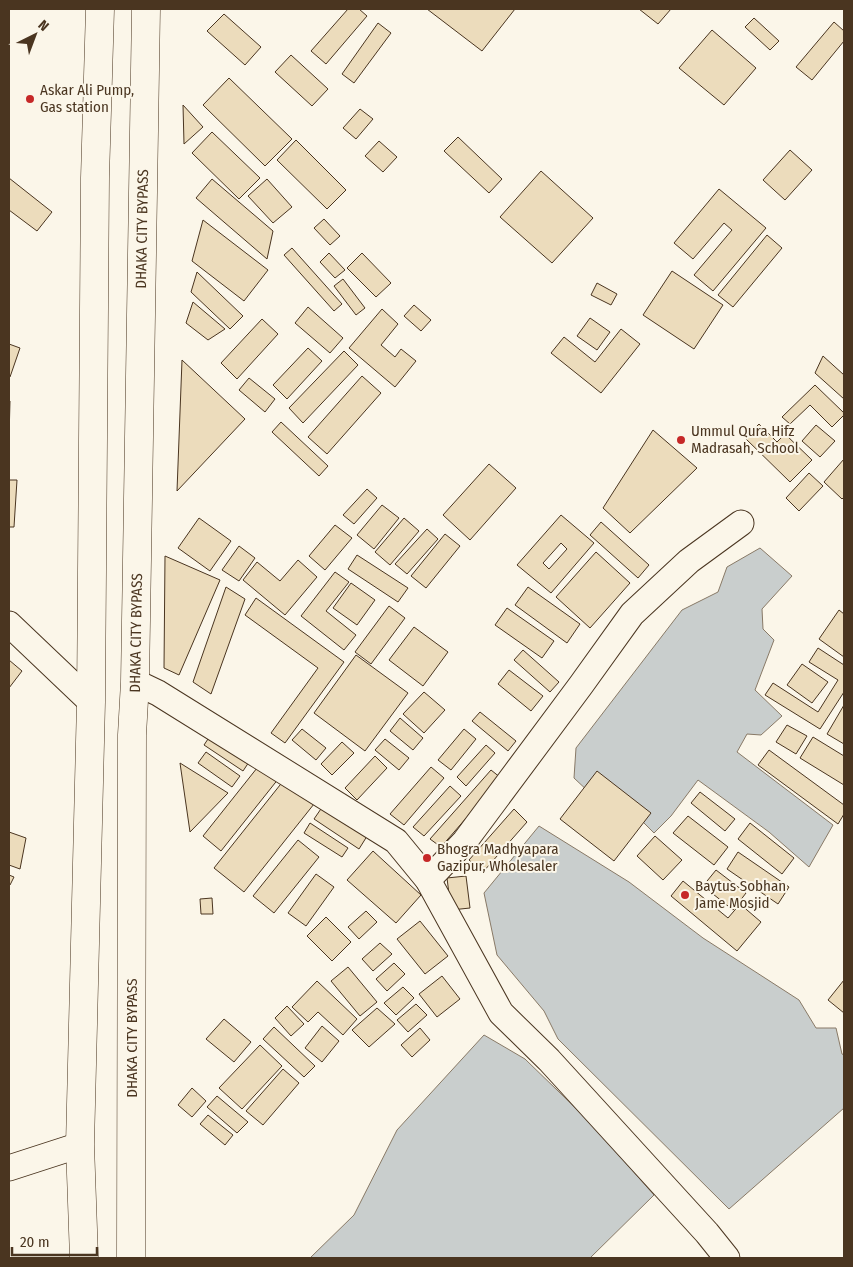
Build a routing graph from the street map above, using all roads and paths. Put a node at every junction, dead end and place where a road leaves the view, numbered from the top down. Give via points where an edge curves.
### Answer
1 (100, 9) edge
2 (146, 9) edge
3 (741, 523) dead end
4 (10, 627) edge
5 (135, 682) junction
6 (91, 702) junction
7 (428, 880) junction
8 (80, 1145) junction
9 (9, 1168) edge
10 (84, 1258) edge
11 (132, 1258) edge
12 (727, 1258) edge

1 - 6 highway via 95,198
2 - 5 highway, DHAKA CITY BYPASS
3 - 7 street via 688,561 632,614 465,841
4 - 6 street
5 - 7 street via 158,693 396,841
5 - 11 highway, DHAKA CITY BYPASS via 132,745
6 - 8 highway
7 - 12 street via 500,1013 549,1060
8 - 9 street
8 - 10 highway

